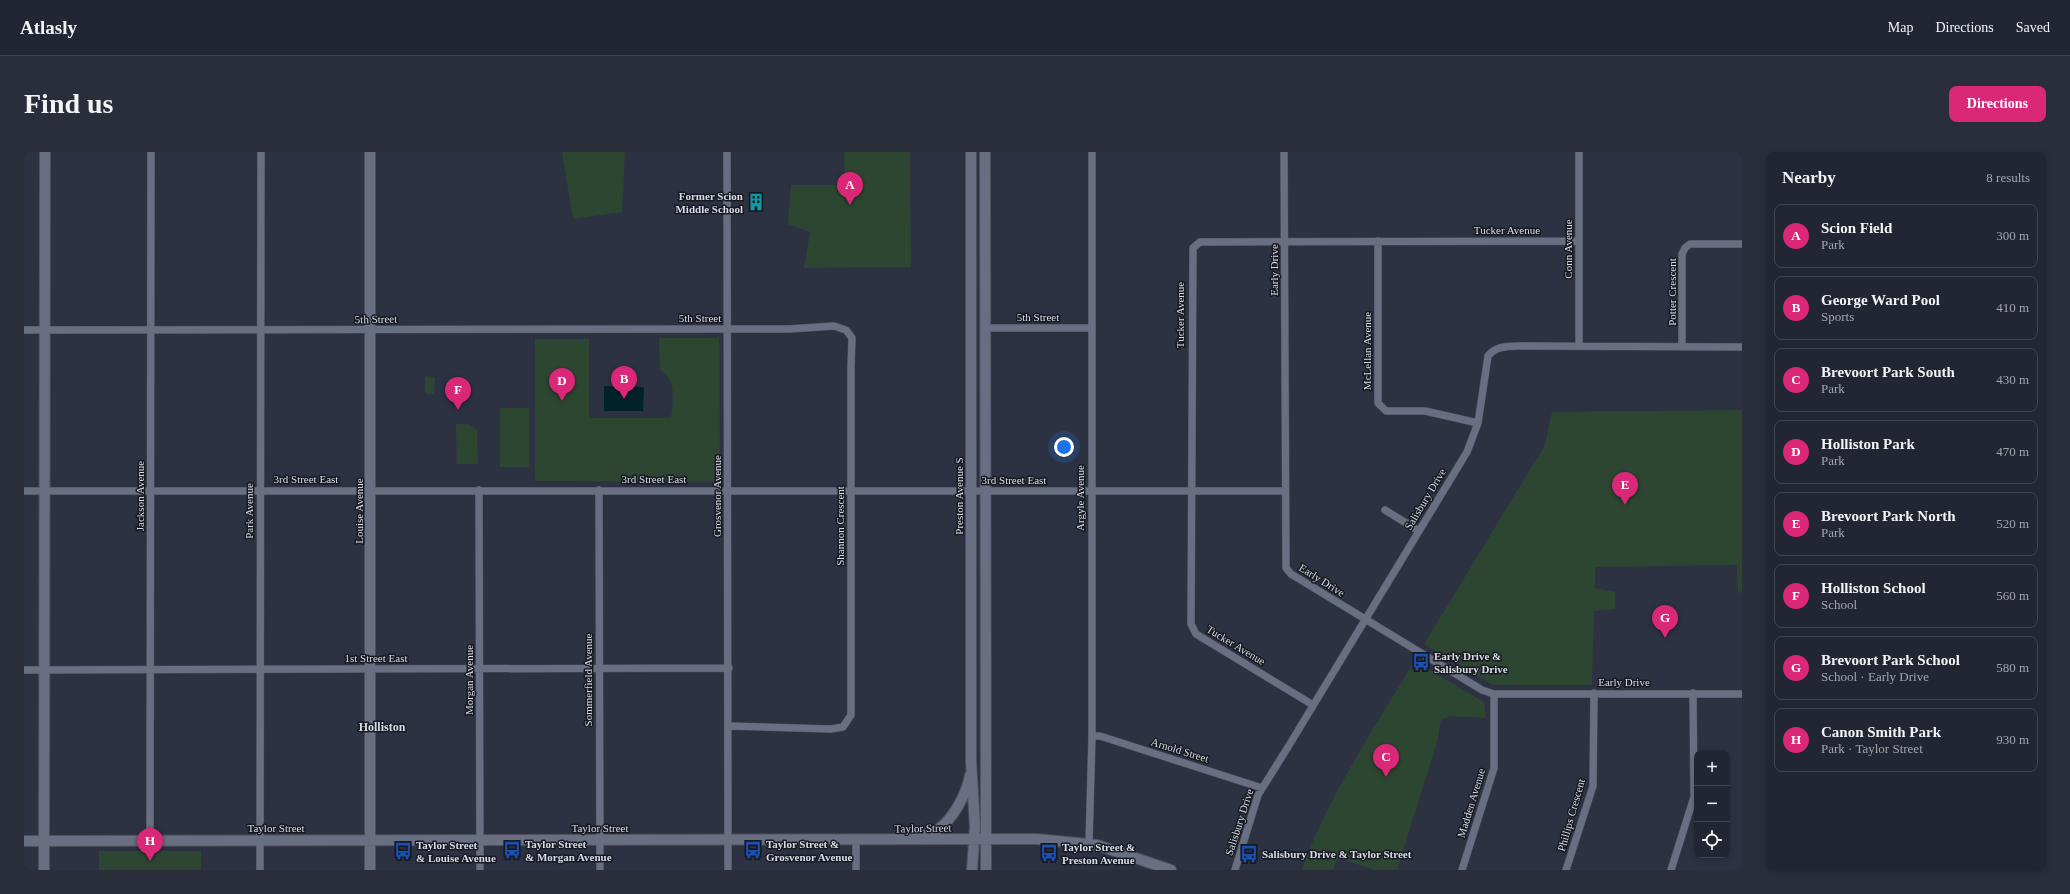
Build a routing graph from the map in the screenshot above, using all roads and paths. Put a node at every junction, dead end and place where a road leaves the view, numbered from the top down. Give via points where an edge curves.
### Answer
1 (45, 152) edge
2 (151, 152) edge
3 (261, 152) edge
4 (370, 152) edge
5 (727, 152) edge
6 (971, 152) edge
7 (985, 152) edge
8 (1092, 152) edge
9 (1284, 152) edge
10 (1579, 152) edge
11 (1378, 241) junction
12 (1579, 241) junction
13 (1285, 242) junction
14 (1742, 244) edge
15 (985, 328) junction
16 (1091, 328) junction
17 (728, 329) junction
18 (24, 330) edge
19 (44, 330) junction
20 (151, 330) junction
21 (261, 330) junction
22 (370, 330) junction
23 (1579, 346) junction
24 (1682, 346) junction
25 (1742, 346) edge
26 (1478, 423) junction
27 (371, 490) junction
28 (479, 490) junction
29 (599, 490) junction
30 (850, 490) junction
31 (1091, 490) junction
32 (1191, 490) junction
33 (24, 491) edge
34 (151, 491) junction
35 (260, 491) junction
36 (728, 491) junction
37 (971, 491) junction
38 (985, 491) junction
39 (1285, 491) junction
40 (44, 492) junction
41 (1385, 510) dead end
42 (1419, 531) junction
43 (1364, 620) junction
44 (728, 668) junction
45 (260, 669) junction
46 (370, 669) junction
47 (480, 669) junction
48 (599, 669) junction
49 (24, 670) edge
50 (43, 670) junction
51 (150, 670) junction
52 (1594, 693) junction
53 (1693, 693) junction
54 (1494, 694) junction
55 (1742, 694) edge
56 (1313, 704) junction
57 (729, 726) junction
58 (1092, 736) junction
59 (971, 761) junction
60 (1262, 788) junction
61 (974, 839) junction
62 (986, 839) junction
63 (260, 840) junction
64 (370, 840) junction
65 (480, 840) junction
66 (600, 840) junction
67 (728, 840) junction
68 (856, 840) junction
69 (150, 841) junction
70 (906, 841) junction
71 (24, 842) edge
72 (44, 842) junction
73 (1089, 843) junction
74 (44, 870) edge
75 (260, 870) edge
76 (370, 870) edge
77 (480, 870) edge
78 (600, 870) edge
79 (728, 870) edge
80 (856, 870) edge
81 (972, 870) edge
82 (986, 870) edge
83 (1171, 870) edge
84 (1235, 870) edge
85 (1462, 870) edge
86 (1566, 870) edge
87 (1671, 870) edge

1 - 19 main road
2 - 20 street, Jackson Avenue
3 - 21 street, Park Avenue
4 - 22 main road, Louise Avenue
5 - 17 street, Grosvenor Avenue
6 - 37 main road, Preston Avenue S
7 - 15 main road
8 - 16 street, Argyle Avenue
9 - 13 street, Early Drive
10 - 12 street, Conn Avenue
11 - 12 street, Tucker Avenue
11 - 13 street, Tucker Avenue
11 - 26 street, McLellan Avenue via 1378,403 1386,411 1424,411
12 - 23 street, Conn Avenue
13 - 32 street, Tucker Avenue via 1200,242 1193,248
13 - 39 street, Early Drive
14 - 24 street, Potter Crescent via 1690,244 1685,248 1682,254
15 - 16 street, 5th Street
15 - 38 main road
16 - 31 street, Argyle Avenue
17 - 22 street, 5th Street
17 - 30 street, Shannon Crescent via 834,326 846,330 852,338
17 - 36 street, Grosvenor Avenue
18 - 19 street, 5th Street
19 - 20 street, 5th Street
19 - 40 main road
20 - 21 street, 5th Street
20 - 34 street, Jackson Avenue
21 - 22 street, 5th Street
21 - 35 street, Park Avenue
22 - 27 main road, Louise Avenue
23 - 24 street, Salisbury Drive
23 - 26 street, Salisbury Drive via 1493,349 1488,356
24 - 25 street, Salisbury Drive
26 - 42 street, Salisbury Drive via 1467,452
27 - 28 street, 3rd Street East
27 - 35 street, 3rd Street East
27 - 46 main road, Louise Avenue
28 - 29 street, 3rd Street East
28 - 47 street, Morgan Avenue
29 - 36 street, 3rd Street East
29 - 48 street, Sommerfield Avenue
30 - 36 street, 3rd Street East
30 - 37 street, 3rd Street East
30 - 57 street, Shannon Crescent via 851,715 843,727 832,729
31 - 32 street, 3rd Street East
31 - 38 street, 3rd Street East
31 - 58 street, Argyle Avenue
32 - 39 street, 3rd Street East
32 - 56 street, Tucker Avenue via 1191,624 1196,634
33 - 40 street, 3rd Street East
34 - 35 street, 3rd Street East
34 - 40 street, 3rd Street East
34 - 51 street, Jackson Avenue
35 - 45 street, Park Avenue
36 - 44 street, Grosvenor Avenue
37 - 38 street, 3rd Street East
37 - 59 main road, Preston Avenue S
38 - 62 main road
39 - 43 street, Early Drive via 1286,568 1291,574
40 - 50 main road
41 - 42 street
42 - 43 street, Salisbury Drive
43 - 54 street, Early Drive via 1482,690
43 - 56 street, Salisbury Drive
44 - 48 street, 1st Street East
44 - 57 street, Grosvenor Avenue
45 - 46 street, 1st Street East
45 - 51 street, 1st Street East
45 - 63 street, Park Avenue
46 - 47 street, 1st Street East
46 - 64 main road, Louise Avenue
47 - 48 street, 1st Street East
47 - 65 street, Morgan Avenue
48 - 66 street, Sommerfield Avenue
49 - 50 street, 1st Street East
50 - 51 street, 1st Street East
50 - 72 main road
51 - 69 street, Jackson Avenue
52 - 53 street, Early Drive
52 - 54 street, Early Drive
52 - 86 street, Phillips Crescent via 1593,786
53 - 55 street, Early Drive
53 - 87 street via 1694,797
54 - 85 street, Madden Avenue via 1494,768
56 - 60 street, Salisbury Drive
57 - 67 street, Grosvenor Avenue
58 - 60 street, Arnold Street via 1100,736
58 - 73 street, Argyle Avenue
59 - 61 main road, Preston Avenue S
59 - 70 main road via 969,783 956,811 937,830
60 - 84 street, Salisbury Drive
61 - 62 main road, Taylor Street
61 - 70 main road, Taylor Street
61 - 81 main road, Preston Avenue S
62 - 73 main road, Taylor Street
62 - 82 main road
63 - 64 main road, Taylor Street
63 - 69 main road, Taylor Street
63 - 75 street, Park Avenue
64 - 65 main road, Taylor Street
64 - 76 main road, Louise Avenue
65 - 66 main road, Taylor Street
65 - 77 street, Morgan Avenue
66 - 67 main road, Taylor Street
66 - 78 street, Sommerfield Avenue
67 - 68 main road, Taylor Street
67 - 79 street, Grosvenor Avenue
68 - 70 main road, Taylor Street
68 - 80 street
69 - 72 main road, Taylor Street
71 - 72 main road, Taylor Street
72 - 74 main road
73 - 83 main road, Taylor Street

